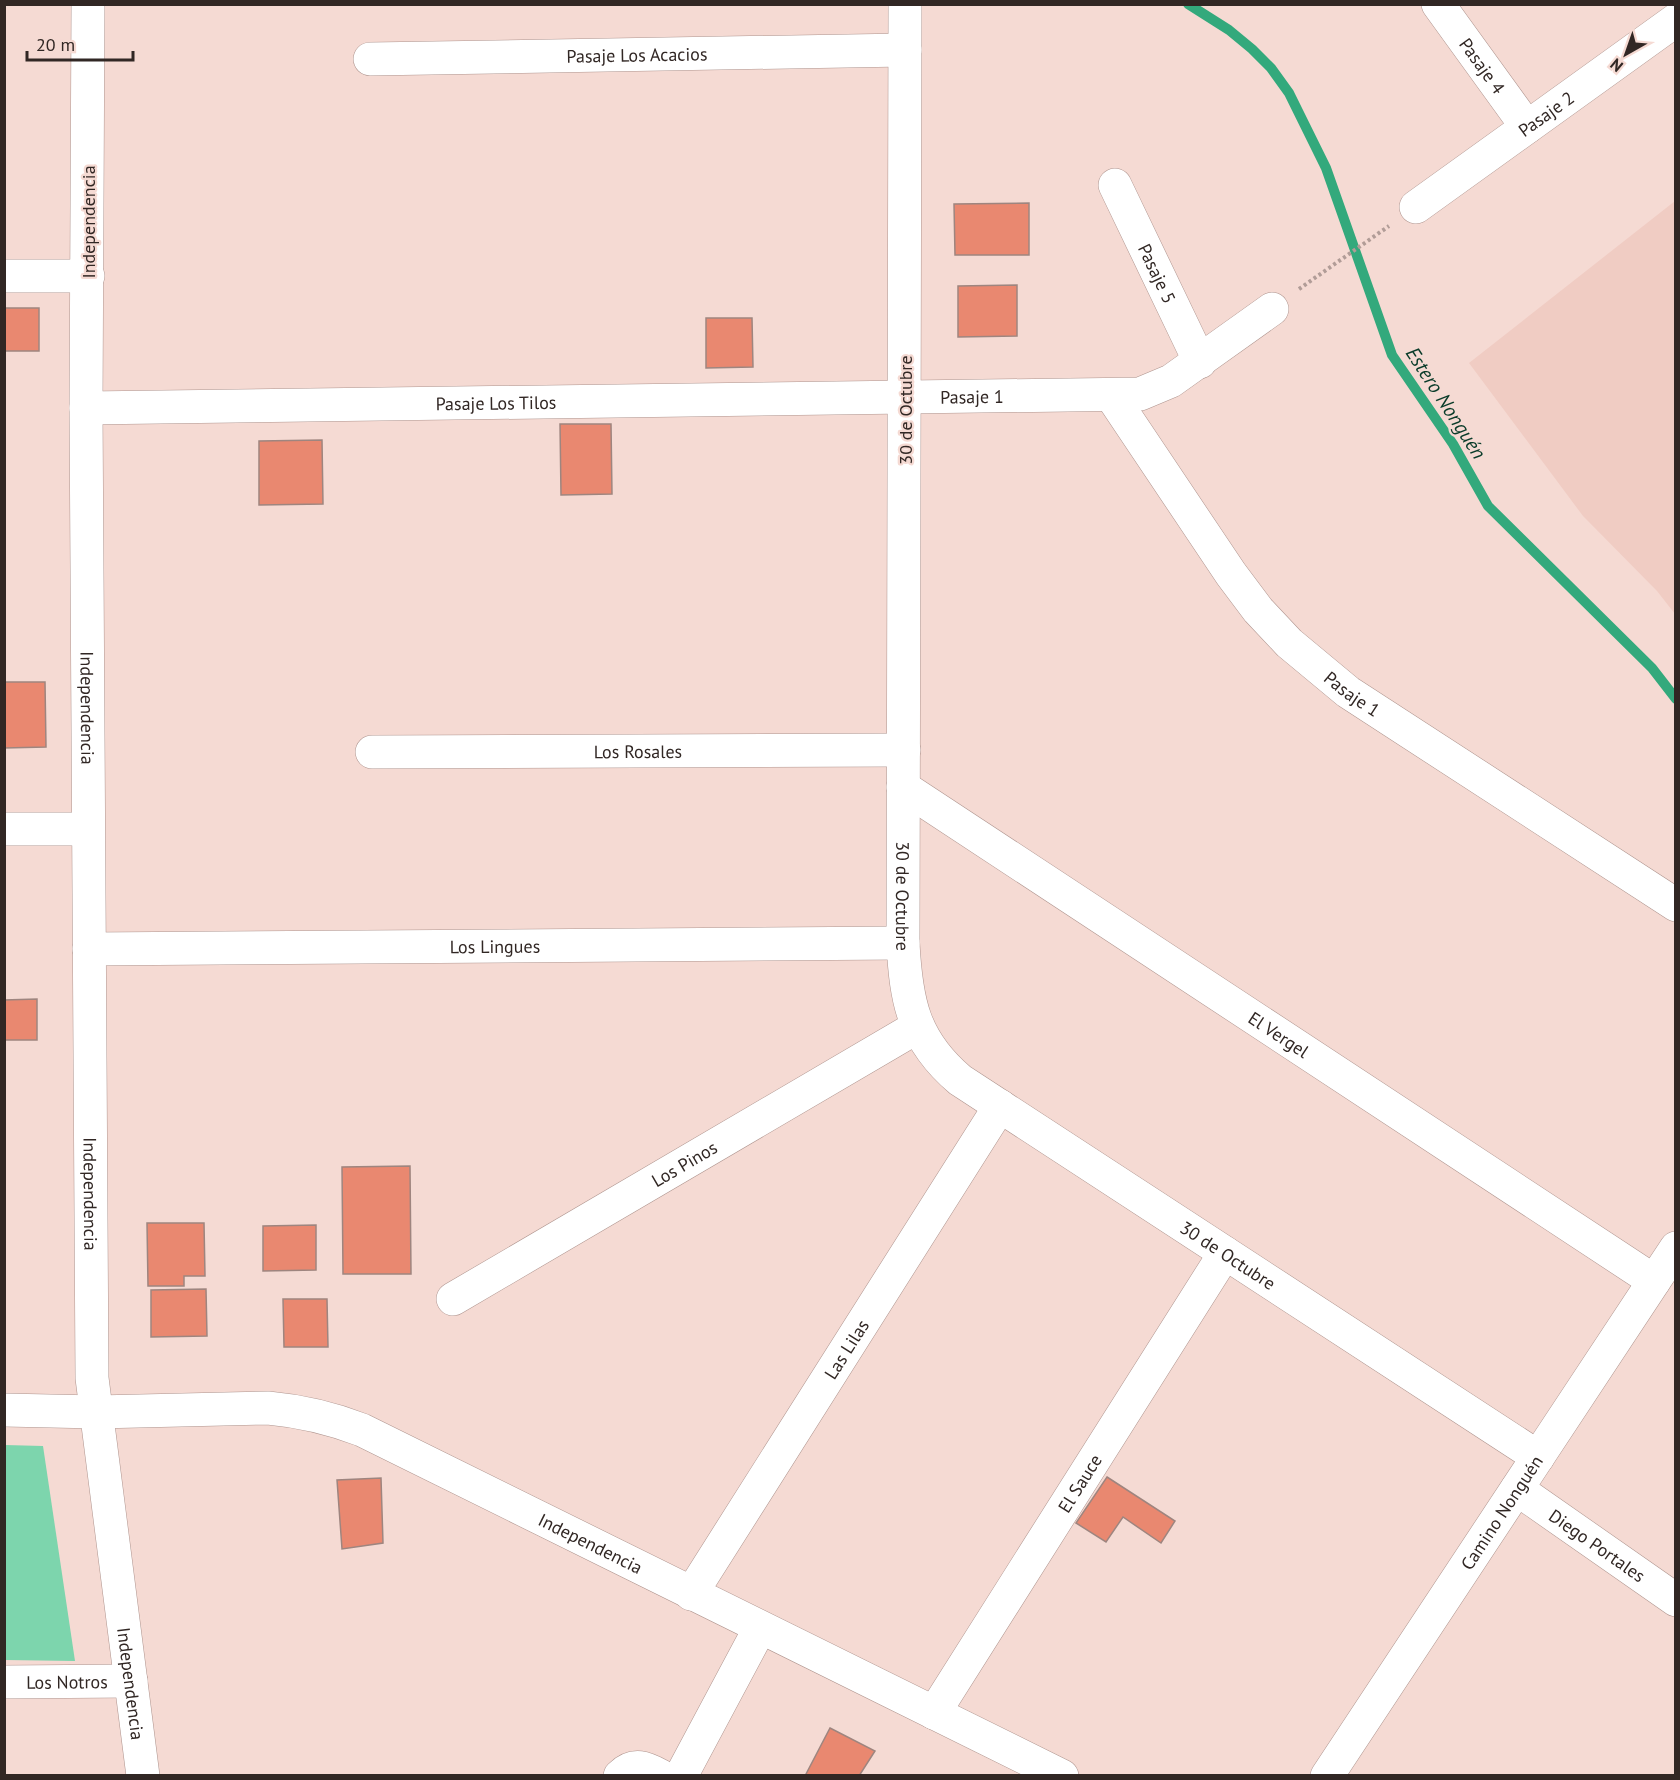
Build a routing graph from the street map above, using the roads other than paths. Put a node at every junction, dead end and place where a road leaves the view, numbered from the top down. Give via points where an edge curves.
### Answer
1 (88, 4) edge
2 (905, 4) edge
3 (1438, 4) edge
4 (1676, 20) edge
5 (905, 50) junction
6 (370, 59) dead end
7 (1527, 127) junction
8 (1115, 185) dead end
9 (1416, 207) dead end
10 (4, 276) edge
11 (88, 276) junction
12 (1272, 309) dead end
13 (1200, 362) junction
14 (1111, 395) junction
15 (905, 396) junction
16 (86, 408) junction
17 (904, 750) junction
18 (372, 752) dead end
19 (903, 787) junction
20 (4, 829) edge
21 (88, 829) junction
22 (1676, 905) edge
23 (903, 943) junction
24 (89, 949) junction
25 (917, 1028) junction
26 (1000, 1106) junction
27 (1676, 1248) edge
28 (1225, 1253) junction
29 (1654, 1281) junction
30 (453, 1299) dead end
31 (4, 1410) edge
32 (97, 1412) junction
33 (1538, 1457) junction
34 (1517, 1490) junction
35 (691, 1594) junction
36 (1676, 1600) edge
37 (760, 1628) junction
38 (131, 1681) junction
39 (4, 1682) edge
40 (934, 1713) junction
41 (143, 1776) edge
42 (620, 1776) edge
43 (661, 1776) edge
44 (681, 1776) edge
45 (1062, 1776) edge
46 (1327, 1776) edge

1 - 11 street, Independencia
2 - 5 street, 30 de Octubre
3 - 7 street, Pasaje 4
4 - 7 street, Pasaje 2
5 - 6 street, Pasaje Los Acacios
5 - 15 street, 30 de Octubre
7 - 9 street, Pasaje 2
8 - 13 street, Pasaje 5
10 - 11 street
11 - 16 street, Independencia
12 - 13 street, Pasaje 1
13 - 14 street, Pasaje 1 via 1154,390
14 - 15 street, Pasaje 1
14 - 22 street, Pasaje 1 via 1231,574 1289,643 1366,704
15 - 16 street, Pasaje Los Tilos
15 - 17 street, 30 de Octubre
16 - 21 street, Independencia
17 - 18 street, Los Rosales
17 - 19 street, 30 de Octubre
19 - 23 street, 30 de Octubre
19 - 29 street, El Vergel
20 - 21 street
21 - 24 street, Independencia
23 - 24 street, Los Lingues
23 - 25 street, 30 de Octubre via 905,984
24 - 32 street, Independencia via 92,1378
25 - 26 street, 30 de Octubre via 944,1066
25 - 30 street, Los Pinos
26 - 28 street, 30 de Octubre
26 - 35 street, Las Lilas
27 - 29 street, Camino Nonguén
28 - 33 street, 30 de Octubre
28 - 40 street, El Sauce
29 - 33 street, Camino Nonguén
31 - 32 street
32 - 35 street, Independencia via 268,1408 319,1415 362,1430
32 - 38 street, Independencia
33 - 34 street, Camino Nonguén
34 - 36 street, Diego Portales
34 - 46 street, Camino Nonguén
35 - 37 street, Independencia
37 - 40 street, Independencia
37 - 44 street
38 - 39 street, Los Notros
38 - 41 street, Independencia
40 - 45 street, Independencia
42 - 43 street via 639,1766

